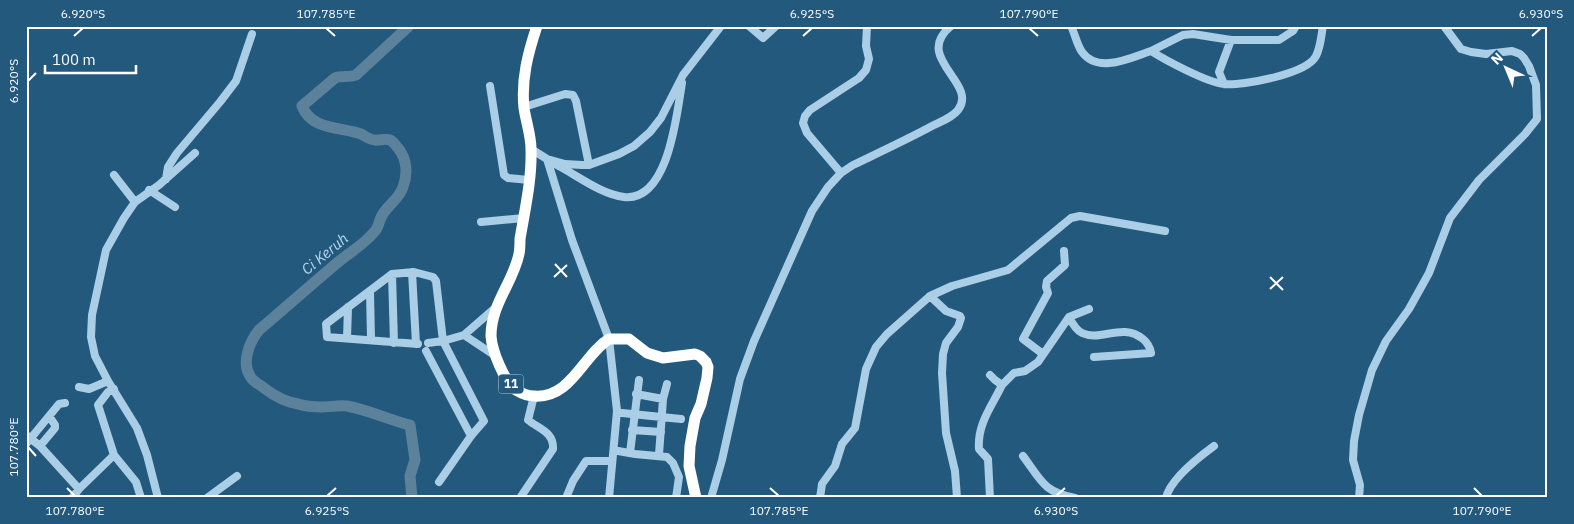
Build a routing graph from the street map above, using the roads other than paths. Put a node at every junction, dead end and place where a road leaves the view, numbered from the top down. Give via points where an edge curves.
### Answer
1 (537, 26) edge
2 (721, 26) edge
3 (749, 26) edge
4 (776, 26) edge
5 (867, 26) edge
6 (951, 26) edge
7 (1071, 26) edge
8 (1296, 26) edge
9 (1323, 26) edge
10 (1444, 26) edge
11 (252, 34) dead end
12 (1231, 40) junction
13 (1151, 51) junction
14 (684, 75) junction
15 (1224, 84) junction
16 (490, 86) dead end
17 (524, 107) junction
18 (531, 149) junction
19 (195, 153) dead end
20 (547, 159) junction
21 (589, 165) junction
22 (841, 173) junction
23 (114, 176) dead end
24 (166, 179) junction
25 (529, 180) junction
26 (149, 190) junction
27 (135, 202) junction
28 (175, 207) dead end
29 (524, 218) junction
30 (481, 222) dead end
31 (1165, 231) dead end
32 (1064, 251) dead end
33 (412, 272) junction
34 (392, 274) junction
35 (370, 292) junction
36 (930, 296) junction
37 (348, 307) junction
38 (496, 307) junction
39 (1089, 309) dead end
40 (1069, 317) junction
41 (464, 335) junction
42 (347, 338) junction
43 (609, 338) junction
44 (372, 339) junction
45 (443, 341) junction
46 (394, 343) junction
47 (417, 344) junction
48 (427, 347) junction
49 (494, 354) junction
50 (1043, 354) junction
51 (1094, 357) dead end
52 (990, 375) dead end
53 (108, 380) junction
54 (639, 380) dead end
55 (667, 384) dead end
56 (1002, 385) junction
57 (79, 387) dead end
58 (114, 389) junction
59 (636, 394) junction
60 (534, 396) junction
61 (663, 399) junction
62 (65, 403) dead end
63 (622, 413) dead end
64 (634, 414) junction
65 (49, 416) junction
66 (662, 416) junction
67 (681, 419) dead end
68 (632, 430) junction
69 (661, 432) junction
70 (471, 436) junction
71 (28, 439) edge
72 (40, 446) junction
73 (1214, 446) dead end
74 (618, 451) dead end
75 (630, 453) junction
76 (659, 455) junction
77 (114, 456) junction
78 (1022, 456) dead end
79 (612, 461) junction
80 (237, 476) dead end
81 (439, 482) dead end
82 (79, 489) junction
83 (72, 498) edge
84 (141, 498) edge
85 (158, 498) edge
86 (207, 498) edge
87 (520, 498) edge
88 (566, 498) edge
89 (609, 498) edge
90 (676, 498) edge
91 (696, 498) edge
92 (711, 498) edge
93 (820, 498) edge
94 (957, 498) edge
95 (990, 498) edge
96 (1075, 498) edge
97 (1166, 498) edge
98 (1359, 498) edge

1 - 17 highway, 11 via 523,79
2 - 14 street
3 - 4 street via 763,38
5 - 22 street via 869,59 866,70 810,110 803,123 807,133
6 - 22 street via 940,38 939,49 940,59 960,91 959,110
7 - 13 street via 1081,50 1097,63 1119,61
8 - 12 street via 1293,32 1279,40
9 - 15 street via 1317,56 1304,67 1262,80
10 - 98 street via 1460,49 1486,54 1512,51 1524,58 1536,85 1536,119 1479,180 1450,218 1429,273 1386,341 1372,370 1354,441 1353,460 1360,484
11 - 24 street via 236,81 178,152 168,167
12 - 13 street via 1183,35
12 - 15 street via 1219,72
13 - 15 street
14 - 20 street via 669,153 657,178 644,192 626,197 607,192
14 - 21 street via 650,132 634,146
16 - 25 street via 504,175
17 - 18 highway, 11
17 - 21 street via 565,94 573,95
18 - 20 street
18 - 25 highway, 11
19 - 24 street
20 - 21 street
20 - 43 street via 572,240
22 - 92 street via 812,211 754,340 740,379
23 - 27 street
24 - 26 street
25 - 29 highway, 11
26 - 27 street
26 - 28 street
27 - 53 street via 106,250 92,315 91,337 95,356
29 - 30 street
29 - 38 highway, 11 via 517,262
31 - 36 street via 1080,216 1064,222 1008,270 952,286
32 - 50 street via 1065,265 1048,281 1048,293 1024,339
33 - 34 street
33 - 45 street via 433,277 436,281
33 - 47 street
34 - 35 street
34 - 46 street
35 - 37 street
35 - 44 street
36 - 93 street via 876,347 864,376 854,428 822,484
36 - 94 street via 946,311 961,318 946,343 942,373 946,433 955,471
37 - 42 street
37 - 42 street via 326,324 327,336
38 - 41 street
38 - 49 highway, 11 via 491,337
39 - 40 street
40 - 50 street
40 - 51 street via 1081,333 1133,334 1146,341 1151,353
41 - 45 street
41 - 49 street
42 - 44 street
43 - 60 highway, 11 via 562,388 548,396
43 - 79 street via 617,412
43 - 91 highway via 629,339 647,353 663,358 695,354 706,362 707,378 690,446 689,466
44 - 46 street
45 - 48 street
45 - 70 street via 484,418
46 - 47 street
47 - 48 street via 420,351
48 - 70 street
49 - 60 highway, 11 via 516,390
50 - 56 street via 1031,368 1014,373
52 - 56 street
53 - 57 street via 88,389
53 - 58 street
54 - 59 street
55 - 61 street
56 - 95 street via 980,433 980,449 988,459
58 - 77 street via 98,405
58 - 85 street via 137,428
59 - 61 street
59 - 64 street
60 - 87 street via 528,420 548,433 554,449
61 - 66 street
62 - 65 street via 59,404
63 - 64 street
64 - 66 street
64 - 68 street
65 - 71 street
65 - 72 street via 55,425 54,431
66 - 67 street
66 - 69 street
68 - 69 street
68 - 75 street
69 - 76 street
70 - 81 street
71 - 72 street
72 - 82 street
73 - 97 street via 1173,483
74 - 75 street
75 - 76 street
76 - 90 street via 667,457 678,471
77 - 82 street
77 - 84 street via 136,482
78 - 96 street via 1045,486 1055,493
79 - 88 street via 586,462
79 - 89 street
80 - 86 street
82 - 83 street

